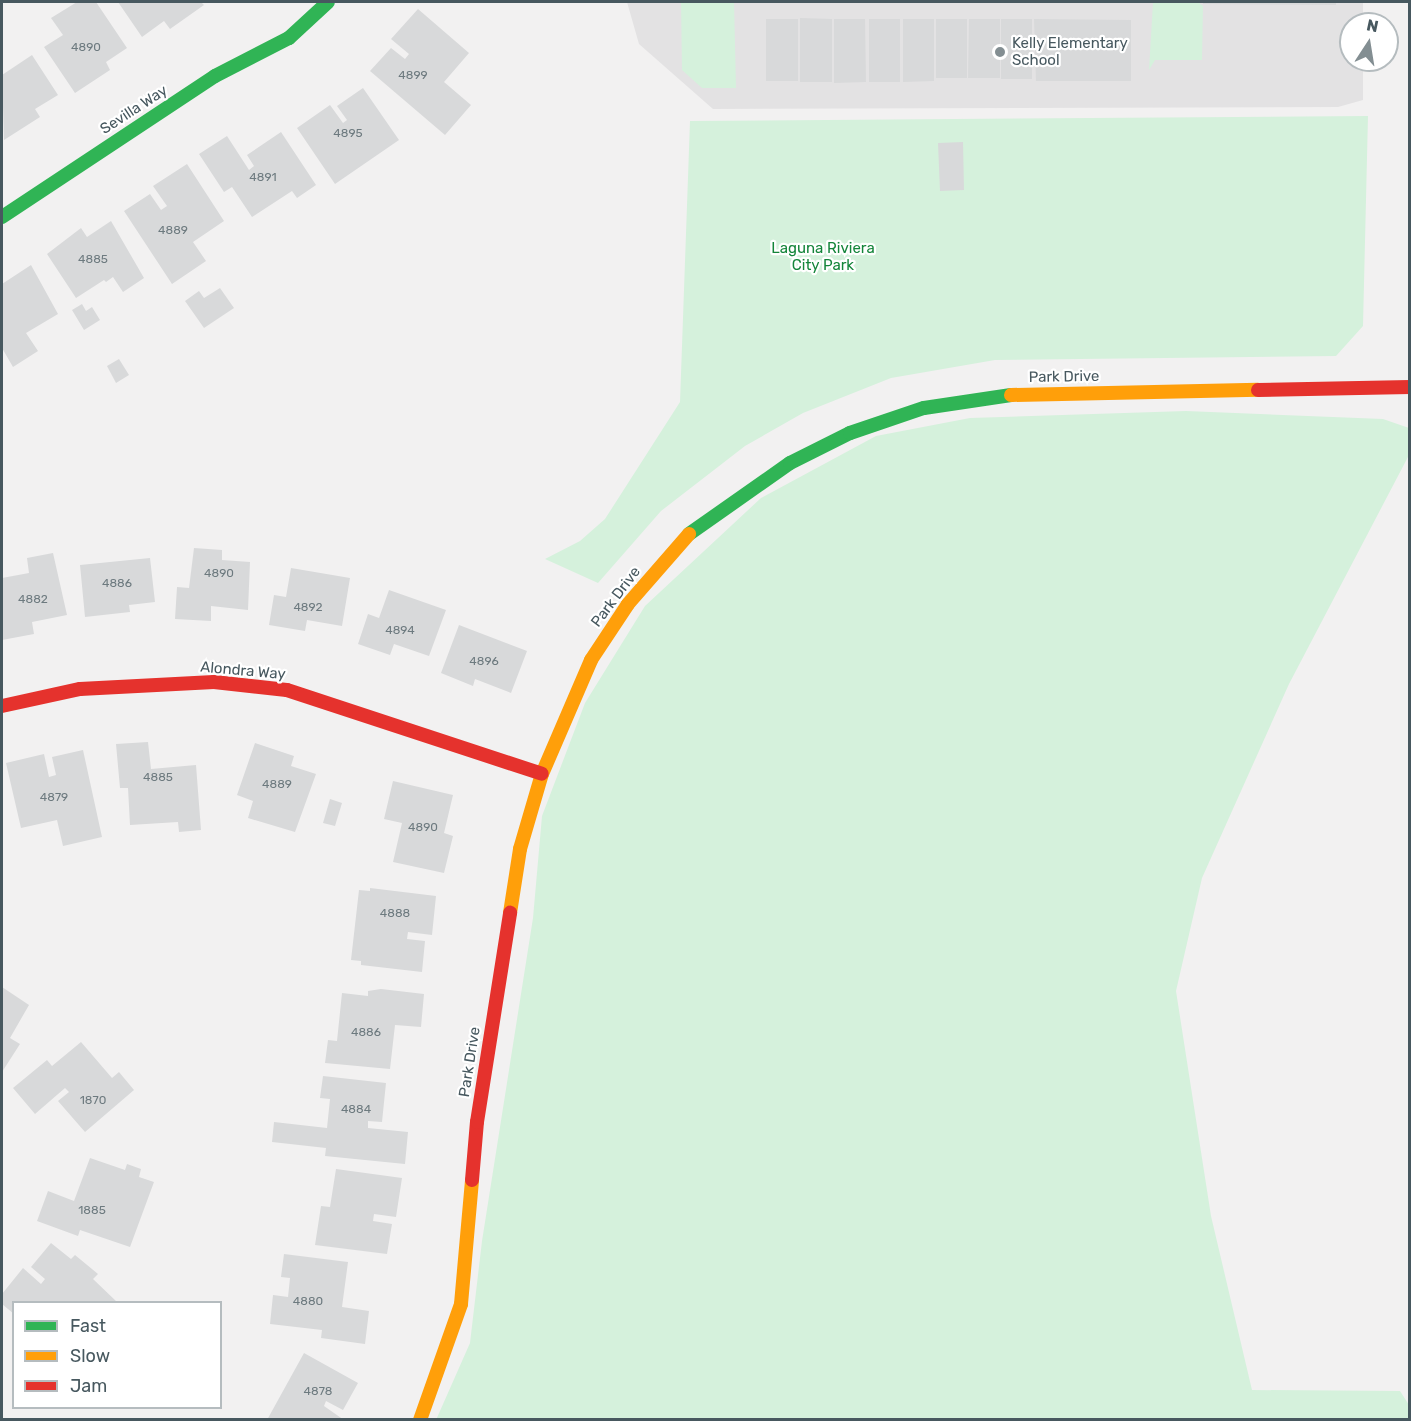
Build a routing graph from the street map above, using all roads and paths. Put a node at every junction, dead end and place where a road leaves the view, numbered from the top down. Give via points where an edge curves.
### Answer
1 (328, 2) edge
2 (2, 217) edge
3 (1410, 387) edge
4 (2, 706) edge
5 (542, 774) junction
6 (420, 1419) edge

1 - 2 street, Sevilla Way via 289,38 215,76
3 - 5 street, Park Drive via 1014,393 924,408 850,433 790,463 686,536 628,604 591,660
4 - 5 street, Alondra Way via 80,689 214,682 287,690
5 - 6 street, Park Drive via 520,849 481,1098 461,1304

